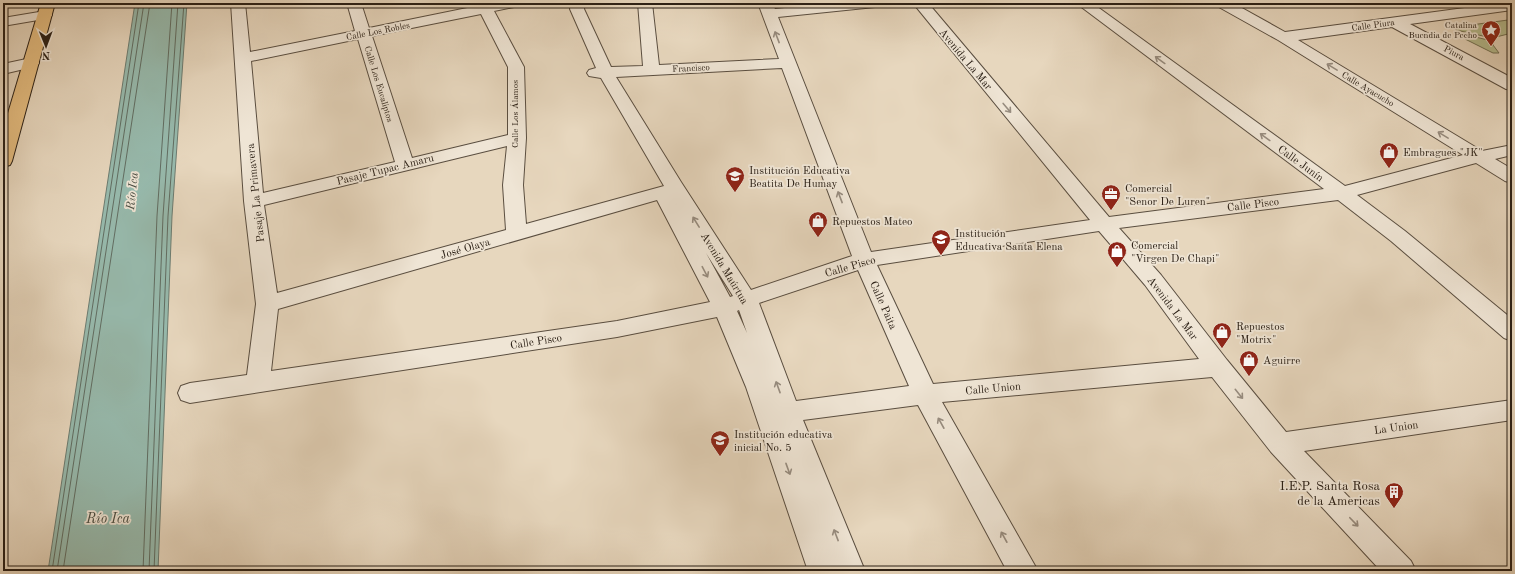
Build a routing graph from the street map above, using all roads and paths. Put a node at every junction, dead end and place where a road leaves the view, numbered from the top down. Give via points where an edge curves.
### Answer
1 (238, 3) edge
2 (354, 3) edge
3 (514, 3) edge
4 (564, 3) edge
5 (578, 3) edge
6 (645, 3) edge
7 (875, 3) edge
8 (920, 3) edge
9 (1083, 3) edge
10 (1222, 3) edge
11 (484, 6) edge
12 (1512, 6) edge
13 (767, 8) edge
14 (47, 9) edge
15 (3, 22) edge
16 (1396, 22) junction
17 (364, 34) junction
18 (1282, 37) junction
19 (243, 58) junction
20 (31, 63) junction
21 (787, 63) junction
22 (3, 68) edge
23 (651, 70) junction
24 (601, 73) junction
25 (1512, 85) edge
26 (8, 125) edge
27 (517, 138) junction
28 (1512, 150) edge
29 (1478, 157) junction
30 (3, 161) edge
31 (405, 165) junction
32 (1512, 178) edge
33 (663, 192) junction
34 (1342, 193) junction
35 (254, 201) junction
36 (1104, 224) junction
37 (516, 234) junction
38 (864, 260) junction
39 (746, 299) junction
40 (267, 304) junction
41 (724, 306) junction
42 (1512, 332) edge
43 (1218, 367) junction
44 (258, 383) junction
45 (190, 393) dead end
46 (925, 394) junction
47 (1512, 410) edge
48 (778, 414) junction
49 (1280, 444) junction
50 (823, 571) edge
51 (850, 571) edge
52 (1023, 571) edge
53 (1401, 571) edge

1 - 19 street, Pasaje La Primavera
2 - 17 street, Calle Los Eucaliptos
3 - 11 street, Calle Los Robles
4 - 24 street, Avenida Maúrtua via 564,12
5 - 24 street, Avenida Maúrtua via 577,9
6 - 23 street
7 - 13 street
8 -> 36 street, Avenida La Mar
34 -> 9 street, Calle Junín
10 - 18 street, Calle Ayacucho
11 - 17 street, Calle Los Robles
11 - 27 street, Calle Los Álamos via 516,68
12 - 16 street, Calle Piura
21 -> 13 street, Calle Paita
14 - 15 street
14 - 20 main road
16 - 18 street, Calle Piura
16 - 25 street, Piura
17 - 19 street, Calle Los Robles
17 - 31 street, Calle Los Eucaliptos
29 -> 18 street, Calle Ayacucho
19 - 35 street, Pasaje La Primavera
20 - 22 street
20 - 26 main road
21 - 23 street, Francisco
38 -> 21 street, Calle Paita
23 - 24 street, Francisco
24 - 33 street, Avenida Maúrtua
39 -> 24 street, Avenida Maúrtua
26 - 30 main road
27 - 31 street, Pasaje Tupac Amaru
27 - 37 street, Calle Los Álamos via 512,185
28 - 29 street, Calle Pisco
29 - 32 street, Calle Ayacucho
29 - 34 street, Calle Pisco
31 - 35 street, Pasaje Tupac Amaru
33 - 37 street, José Olaya
33 -> 41 street, Avenida Maúrtua
34 - 36 street, Calle Pisco
34 - 42 street, Calle Junín via 1398,236
35 - 40 street, Pasaje La Primavera
36 - 38 street, Calle Pisco
36 - 43 street, Avenida La Mar via 1153,280
37 - 40 street, José Olaya
38 - 39 street, Calle Pisco
38 - 46 street, Calle Paita
39 - 41 street, Calle Pisco
48 -> 39 street, Avenida Maúrtua
40 - 44 street, Pasaje La Primavera
41 - 44 street, Calle Pisco via 617,329
41 - 48 street, Avenida Maúrtua via 758,387
43 - 46 street, Calle Union
43 -> 49 street, Avenida La Mar
44 - 45 street, Calle Pisco
46 - 48 street, Calle Union
52 -> 46 street, Calle Paita
47 - 49 street, La Union
48 -> 50 street, Avenida Maúrtua
51 -> 48 street, Avenida Maúrtua
49 -> 53 street, Avenida La Mar

